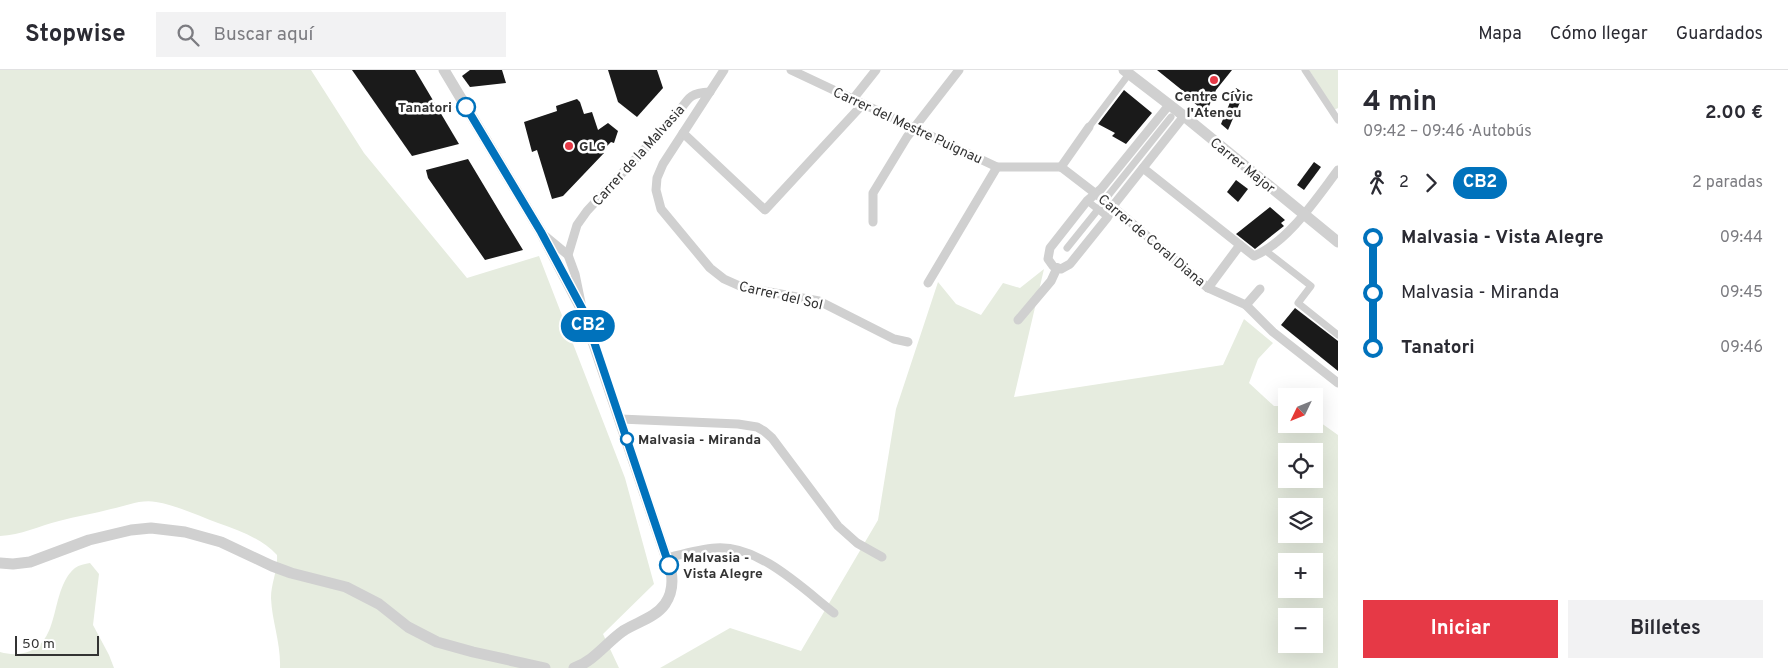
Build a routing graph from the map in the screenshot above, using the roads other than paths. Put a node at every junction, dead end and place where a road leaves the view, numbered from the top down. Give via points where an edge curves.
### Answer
1 (444, 70) edge
2 (724, 70) edge
3 (791, 70) edge
4 (876, 70) edge
5 (959, 70) edge
6 (1306, 70) edge
7 (1126, 72) edge
8 (710, 92) junction
9 (853, 99) junction
10 (863, 104) junction
11 (1169, 105) junction
12 (1184, 116) junction
13 (1169, 120) dead end
14 (1338, 120) edge
15 (1089, 127) joint
16 (914, 128) junction
17 (683, 133) junction
18 (997, 167) junction
19 (1061, 167) junction
20 (1143, 168) junction
21 (1338, 170) edge
22 (1107, 197) junction
23 (1090, 203) dead end
24 (1099, 208) junction
25 (1105, 215) dead end
26 (1304, 215) junction
27 (873, 222) dead end
28 (541, 232) junction
29 (1338, 242) edge
30 (1240, 244) junction
31 (1067, 248) dead end
32 (1266, 251) junction
33 (568, 256) junction
34 (1057, 268) junction
35 (928, 283) dead end
36 (1208, 288) junction
37 (1260, 289) dead end
38 (1246, 305) junction
39 (584, 312) junction
40 (1018, 320) dead end
41 (1338, 335) edge
42 (908, 342) dead end
43 (1338, 383) edge
44 (620, 419) junction
45 (882, 557) dead end
46 (667, 558) junction
47 (0, 563) edge
48 (834, 613) dead end
49 (545, 668) edge
50 (574, 668) edge

1 - 28 street
2 - 8 street
3 - 9 street, Carrer del Mestre Puignau
4 - 9 street
5 - 16 street
6 - 14 street
7 - 11 street, Carrer Major
7 - 15 street
8 - 17 street, Carrer del Sol
8 - 33 street, Carrer de la Malvasia via 691,96 587,211 577,225
9 - 10 street, Carrer del Mestre Puignau
10 - 16 street, Carrer del Mestre Puignau
10 - 17 street via 765,210
11 - 12 street, Carrer Major
11 - 22 street
12 - 20 street
12 - 26 street, Carrer Major
13 - 22 street
15 - 19 street
16 - 18 street, Carrer del Mestre Puignau
16 - 27 street via 873,193
17 - 42 street, Carrer del Sol via 659,173 657,197 666,216 717,274 742,287 819,301 894,339
18 - 19 street
18 - 35 street
19 - 22 street, Carrer de Coral Diana
20 - 22 street
20 - 30 street
21 - 26 street
22 - 34 street via 1107,218 1070,264
22 - 34 street via 1087,201 1050,248 1048,259
22 - 36 street, Carrer de Coral Diana
23 - 24 street
24 - 25 street
24 - 31 street
26 - 29 street, Carrer Major
26 - 32 street
28 - 33 street
28 - 39 street
30 - 32 street via 1254,256
30 - 36 street
32 - 41 street via 1311,286 1298,303
33 - 39 street
34 - 40 street via 1051,281
36 - 38 street, Carrer de Coral Diana
37 - 38 street
38 - 43 street, Carrer de Coral Diana
39 - 44 street
44 - 45 street via 738,424 764,431 792,462 838,526 857,543
44 - 46 street
46 - 48 street via 717,548 749,554 778,570
46 - 50 street via 671,588 659,611 624,631 587,662
47 - 49 street via 30,562 110,534 168,529 204,536 291,573 346,587 437,642

